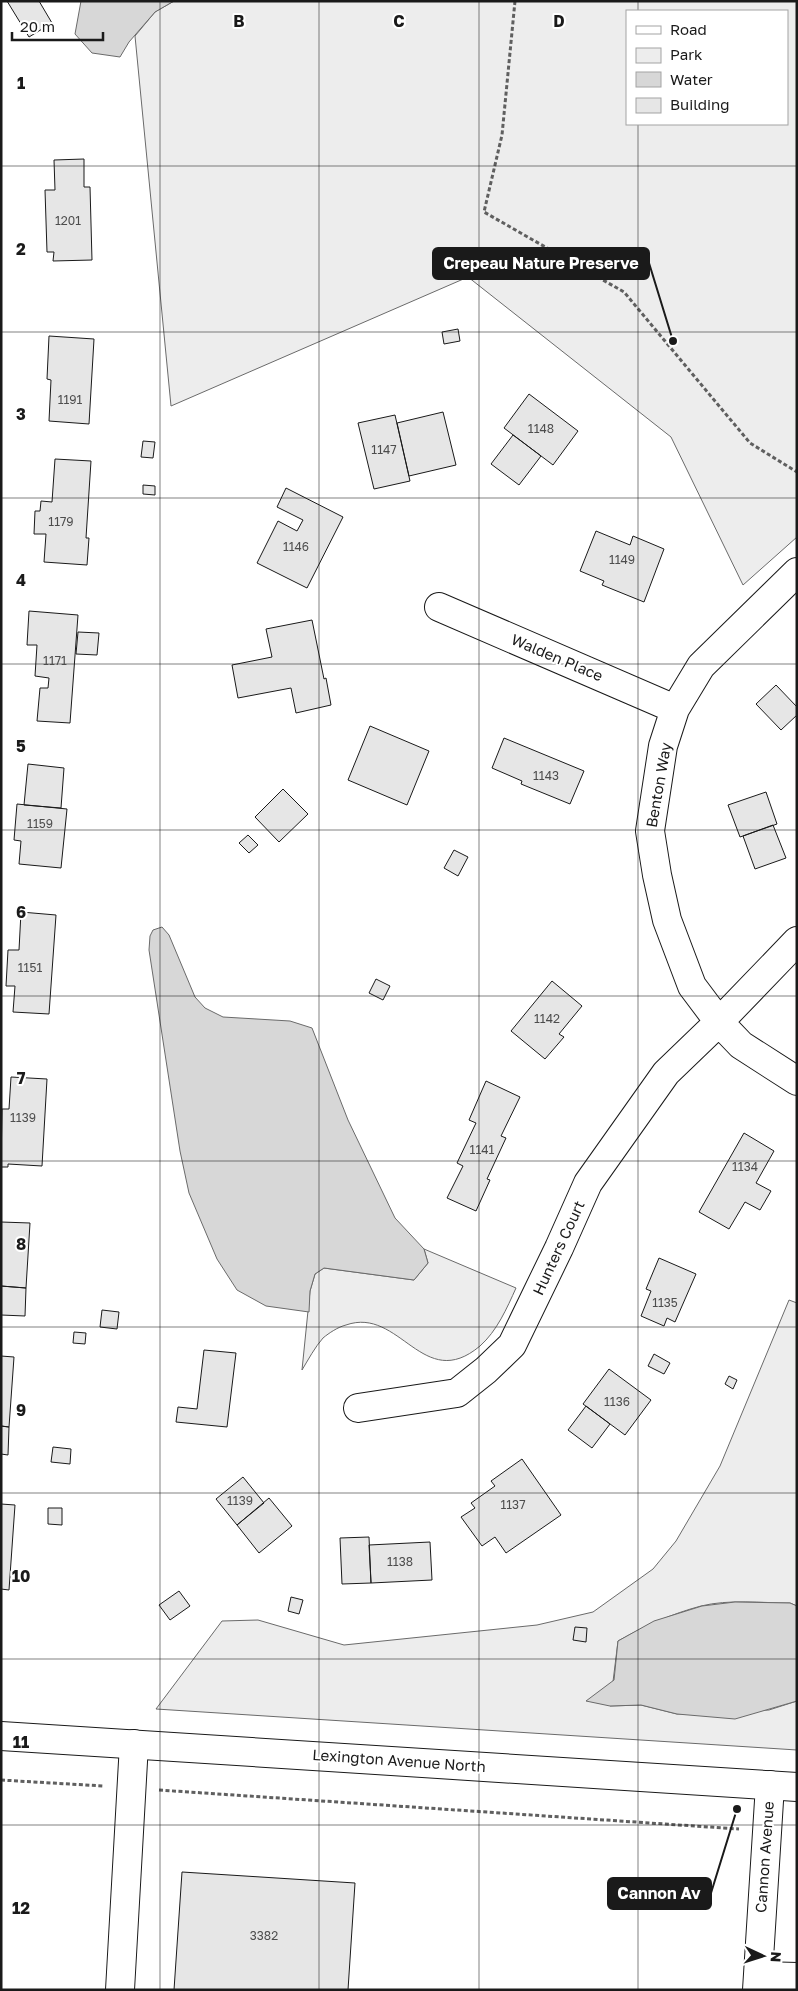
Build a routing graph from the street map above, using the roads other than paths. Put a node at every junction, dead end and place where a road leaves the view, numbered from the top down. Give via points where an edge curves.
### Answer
1 (797, 572) edge
2 (439, 607) dead end
3 (676, 709) junction
4 (797, 941) edge
5 (719, 1022) junction
6 (797, 1081) edge
7 (358, 1408) dead end
8 (1, 1736) edge
9 (134, 1744) junction
10 (770, 1785) junction
11 (797, 1787) edge
12 (797, 1977) edge
13 (757, 1983) edge
14 (120, 1990) edge

1 - 3 street, Benton Way via 701,666
2 - 3 street, Walden Place
3 - 5 street, Benton Way via 663,746 650,831 667,920 692,986
4 - 5 street, Hunters Court
5 - 6 street, Benton Way via 741,1045
5 - 7 street, Hunters Court via 666,1073 588,1183 512,1344 486,1370 456,1392
8 - 9 street, Lexington Avenue North
9 - 10 street, Lexington Avenue North
9 - 14 street
10 - 11 street, Lexington Avenue North
10 - 13 street, Cannon Avenue
12 - 13 street

